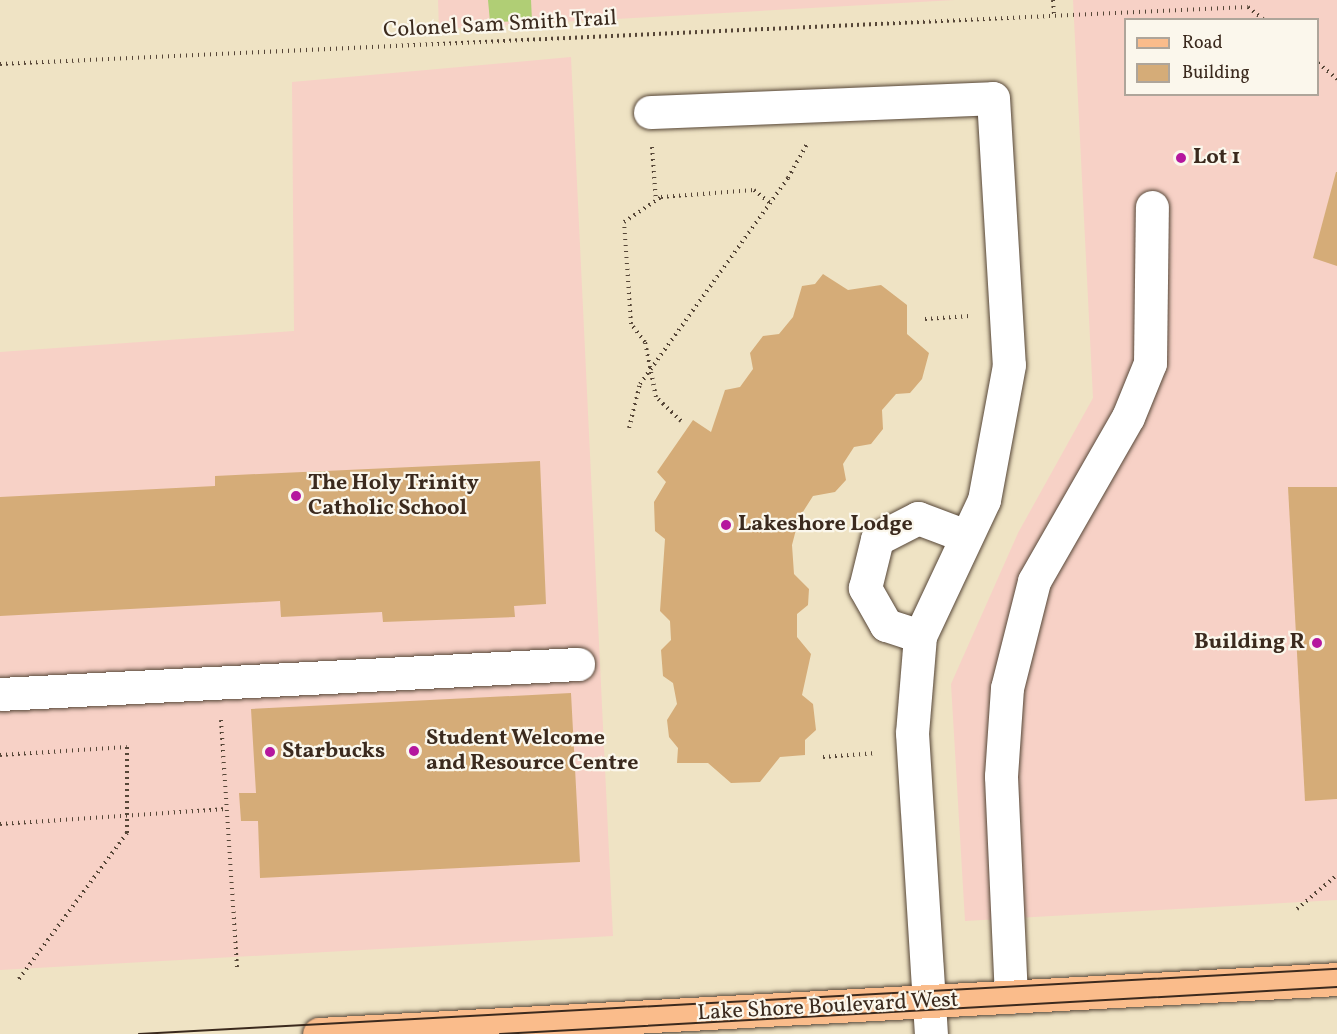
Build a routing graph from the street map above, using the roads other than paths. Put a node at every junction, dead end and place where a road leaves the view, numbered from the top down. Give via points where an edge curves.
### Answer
1 (650, 112) road end
2 (1152, 207) dead end
3 (966, 536) junction
4 (920, 636) junction
5 (578, 664) dead end
6 (0, 694) edge
7 (1337, 979) edge
8 (1011, 997) junction
9 (930, 1001) junction
10 (575, 1027) edge
11 (389, 1032) edge
12 (319, 1034) edge
13 (931, 1034) edge

1 - 3 street via 993,98 1009,365 984,500
2 - 8 street via 1150,363 1128,417 1034,581 1008,688 1001,776
3 - 4 street
3 - 4 street via 918,518 877,539 865,588 886,625
4 - 9 street via 913,750
5 - 6 street
7 - 8 main road, Lake Shore Boulevard West
8 - 9 main road, Lake Shore Boulevard West
9 - 10 main road, Lake Shore Boulevard West
9 - 13 street
10 - 11 main road, Lake Shore Boulevard West
11 - 12 main road, Lake Shore Boulevard West

